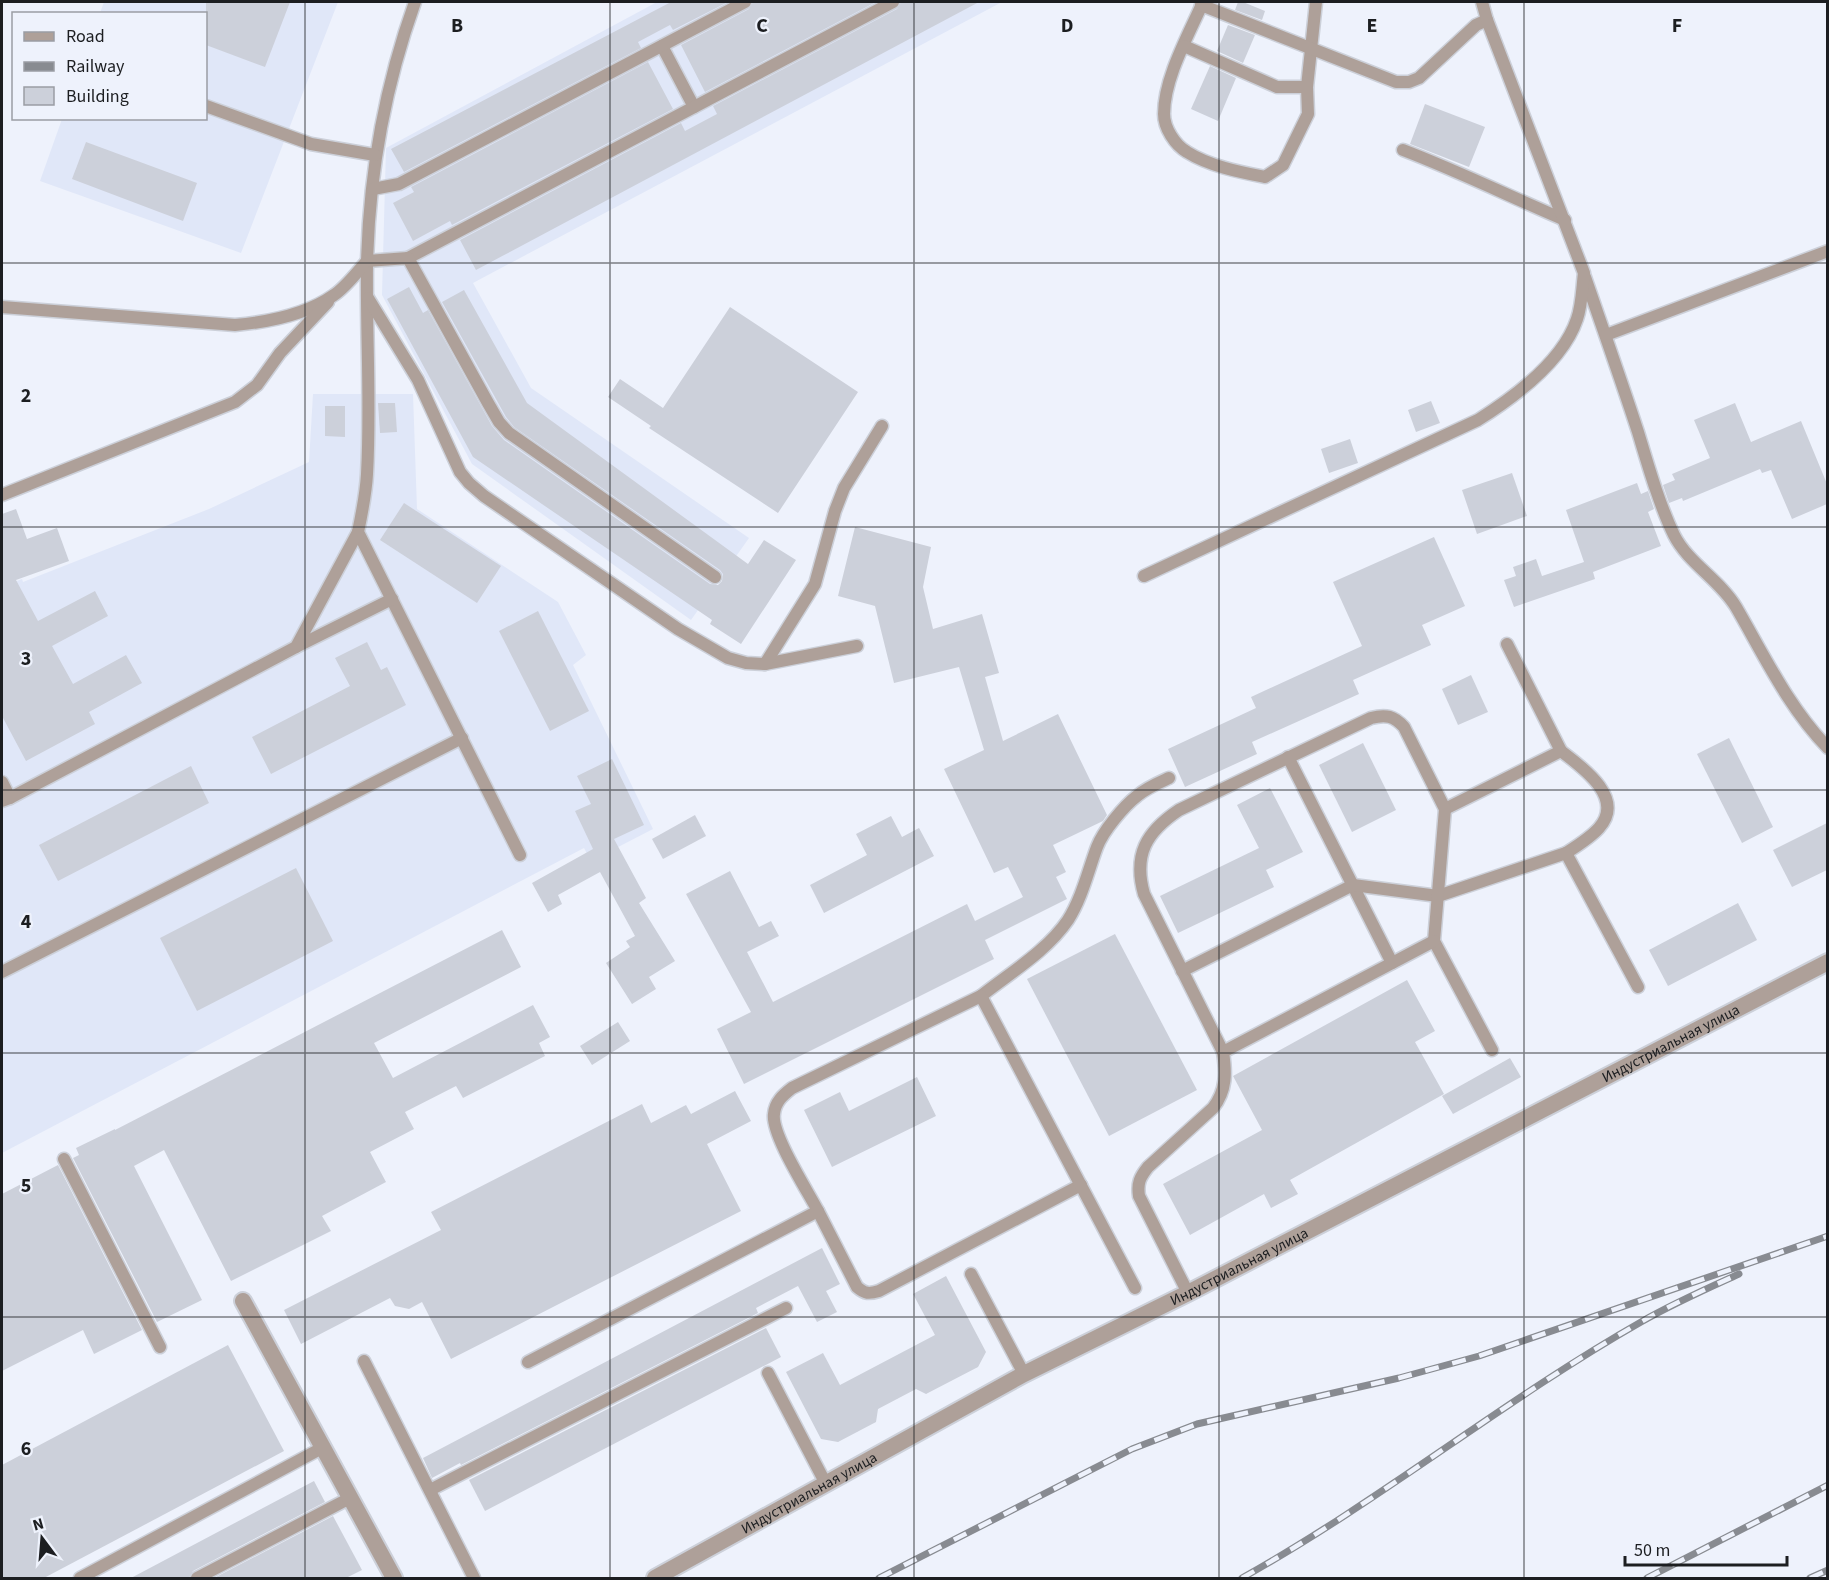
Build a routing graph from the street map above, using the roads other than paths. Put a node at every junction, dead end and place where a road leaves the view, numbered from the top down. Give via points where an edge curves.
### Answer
1 (415, 2) edge
2 (745, 2) edge
3 (893, 2) edge
4 (1316, 2) edge
5 (1482, 2) edge
6 (1202, 3) edge
7 (1487, 20) junction
8 (662, 46) junction
9 (1184, 46) junction
10 (1310, 47) junction
11 (1307, 87) junction
12 (207, 106) edge
13 (694, 107) junction
14 (1403, 150) dead end
15 (375, 155) junction
16 (373, 189) junction
17 (1565, 220) junction
18 (1827, 251) edge
19 (408, 258) junction
20 (367, 261) junction
21 (1584, 273) junction
22 (335, 295) junction
23 (367, 297) junction
24 (2, 307) edge
25 (1606, 336) junction
26 (882, 426) dead end
27 (2, 495) edge
28 (358, 532) junction
29 (1144, 576) dead end
30 (715, 577) dead end
31 (392, 599) junction
32 (1507, 644) dead end
33 (857, 646) dead end
34 (296, 647) junction
35 (765, 664) junction
36 (462, 738) junction
37 (1827, 748) edge
38 (1561, 751) junction
39 (1288, 757) junction
40 (1169, 778) dead end
41 (2, 782) edge
42 (6, 799) edge
43 (1445, 809) junction
44 (1566, 853) junction
45 (520, 855) dead end
46 (1353, 885) junction
47 (1438, 896) junction
48 (1434, 941) junction
49 (1827, 962) edge
50 (1392, 963) junction
51 (1182, 971) junction
52 (2, 972) edge
53 (1638, 987) dead end
54 (981, 996) junction
55 (1492, 1050) dead end
56 (1223, 1052) junction
57 (64, 1160) dead end
58 (1081, 1185) junction
59 (818, 1211) junction
60 (971, 1274) dead end
61 (1135, 1288) dead end
62 (1188, 1293) junction
63 (243, 1301) dead end
64 (786, 1308) dead end
65 (160, 1347) dead end
66 (364, 1361) dead end
67 (528, 1362) dead end
68 (768, 1373) dead end
69 (1024, 1374) junction
70 (322, 1448) junction
71 (826, 1484) junction
72 (430, 1490) junction
73 (350, 1498) junction
74 (80, 1578) edge
75 (197, 1578) edge
76 (394, 1578) edge
77 (474, 1578) edge
78 (655, 1578) edge

1 - 15 lane via 402,36
2 - 8 lane
3 - 13 lane
4 - 10 lane
5 - 7 lane
6 - 9 lane
6 - 10 lane
7 - 10 lane via 1476,25 1419,78 1409,82 1396,82
7 - 17 lane
8 - 13 lane
8 - 16 lane via 399,184
9 - 11 lane via 1277,87
9 - 11 lane via 1170,82 1164,115 1170,136 1186,152 1229,169 1265,177 1283,165 1308,114
10 - 11 lane
12 - 15 lane via 311,144
13 - 19 lane
14 - 17 lane
15 - 16 lane
16 - 20 lane
17 - 21 lane
18 - 25 lane
19 - 20 lane
19 - 30 lane via 488,403 509,433
20 - 22 lane
20 - 23 lane
21 - 25 lane
21 - 29 lane via 1576,321 1565,341 1549,363 1503,405 1461,429
22 - 24 lane via 293,315 235,325
22 - 27 lane via 280,353 257,385 235,402
23 - 28 lane via 367,474
23 - 35 lane via 418,381 457,466 469,483 678,629 728,658
25 - 37 lane via 1675,536 1734,604 1794,707
26 - 35 lane via 844,488 815,584
28 - 31 lane
28 - 34 lane
31 - 34 lane
31 - 36 lane
32 - 38 lane
33 - 35 lane
34 - 42 lane
36 - 45 lane
36 - 52 lane
38 - 43 lane
38 - 44 lane via 1598,782 1607,809 1599,828
39 - 43 lane via 1384,715 1404,727
39 - 46 lane
39 - 51 lane via 1179,810 1149,836 1140,858 1139,877
40 - 54 lane via 1135,797 1107,829 1068,920 1024,963
41 - 42 lane
43 - 47 lane
44 - 47 lane
44 - 53 lane
46 - 47 lane
46 - 50 lane
46 - 51 lane
47 - 48 lane
48 - 50 lane
48 - 55 lane
49 - 62 street, Индустриальная улица
50 - 56 lane
51 - 56 lane
54 - 58 lane
54 - 59 lane via 792,1088 777,1103 776,1131
56 - 62 lane via 1226,1070 1220,1099 1148,1167 1137,1186
57 - 65 lane
58 - 59 lane via 870,1294 857,1287
58 - 61 lane
59 - 67 lane
60 - 69 lane
62 - 69 street, Индустриальная улица
63 - 70 street
64 - 72 lane
66 - 72 lane
68 - 71 lane
69 - 71 street, Индустриальная улица
70 - 73 street
70 - 74 lane
71 - 78 street, Индустриальная улица
72 - 77 lane
73 - 75 lane
73 - 76 street

